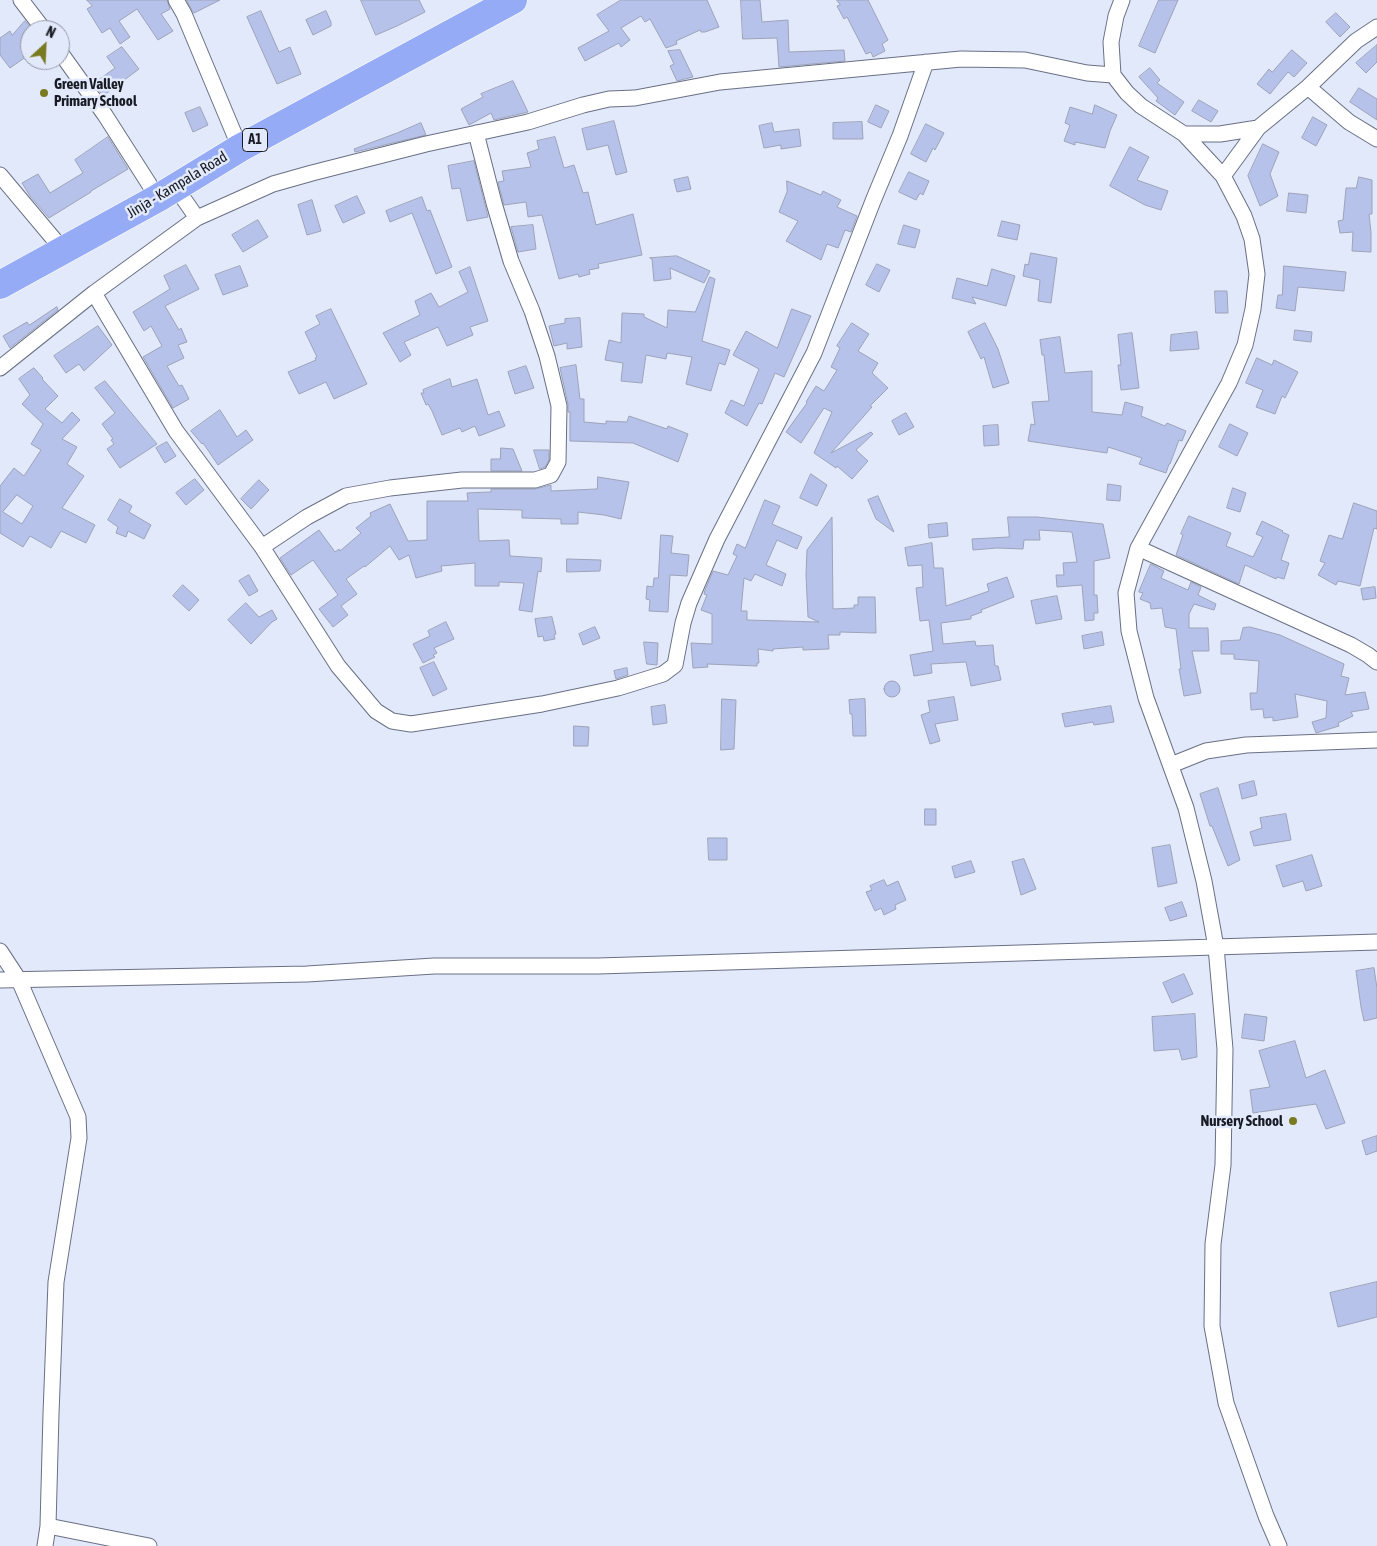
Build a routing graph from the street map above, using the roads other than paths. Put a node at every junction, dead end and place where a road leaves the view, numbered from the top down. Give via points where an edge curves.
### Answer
1 (21, 0) edge
2 (176, 0) edge
3 (513, 0) edge
4 (1122, 0) edge
5 (36, 20) edge
6 (1377, 27) edge
7 (926, 62) junction
8 (70, 66) edge
9 (1113, 74) junction
10 (1308, 87) junction
11 (1258, 128) junction
12 (476, 134) junction
13 (1184, 134) junction
14 (1377, 139) edge
15 (240, 148) junction
16 (0, 175) edge
17 (1223, 176) junction
18 (167, 193) junction
19 (197, 218) junction
20 (63, 250) junction
21 (0, 285) edge
22 (94, 293) junction
23 (0, 368) edge
24 (262, 547) junction
25 (1138, 548) junction
26 (1377, 662) edge
27 (1377, 740) edge
28 (1171, 765) junction
29 (1377, 942) edge
30 (1216, 947) junction
31 (0, 951) edge
32 (0, 980) edge
33 (19, 980) junction
34 (48, 1526) junction
35 (45, 1546) edge
36 (149, 1546) edge
37 (1279, 1546) edge

1 - 5 street
2 - 15 street
3 - 15 highway, Jinja - Kampala Road / A1
4 - 9 street via 1112,42
6 - 10 street via 1356,41
7 - 9 street via 1025,60 1087,74
7 - 12 street via 720,82 610,99
7 - 24 street via 814,353 717,540 689,603 675,665 663,674 618,688 542,704 411,724 392,721 376,711 338,666
8 - 18 street
9 - 13 street via 1141,106
10 - 11 street
10 - 14 street via 1349,122
11 - 13 street via 1220,134
11 - 17 street
12 - 19 street via 273,184
12 - 24 street via 511,261 547,356 559,406 558,462 551,475 535,480 462,480 346,496 307,516
13 - 17 street
15 - 18 highway, Jinja - Kampala Road / A1
16 - 20 street
17 - 25 street via 1252,239 1257,274 1245,345 1224,391
18 - 19 street
18 - 20 highway, Jinja - Kampala Road / A1
19 - 22 street
20 - 21 highway, Jinja - Kampala Road / A1
22 - 23 street
22 - 24 street via 176,431
25 - 26 street via 1351,645
25 - 28 street via 1126,593 1129,631 1146,698
27 - 28 street via 1246,746 1206,751
28 - 30 street via 1189,817
29 - 30 street
30 - 33 street via 598,966 434,966 307,974
30 - 37 street via 1225,1049 1223,1165 1213,1244 1212,1326 1226,1403
31 - 33 street
32 - 33 street
33 - 34 street via 78,1117 79,1138 56,1282
34 - 35 street
34 - 36 street

